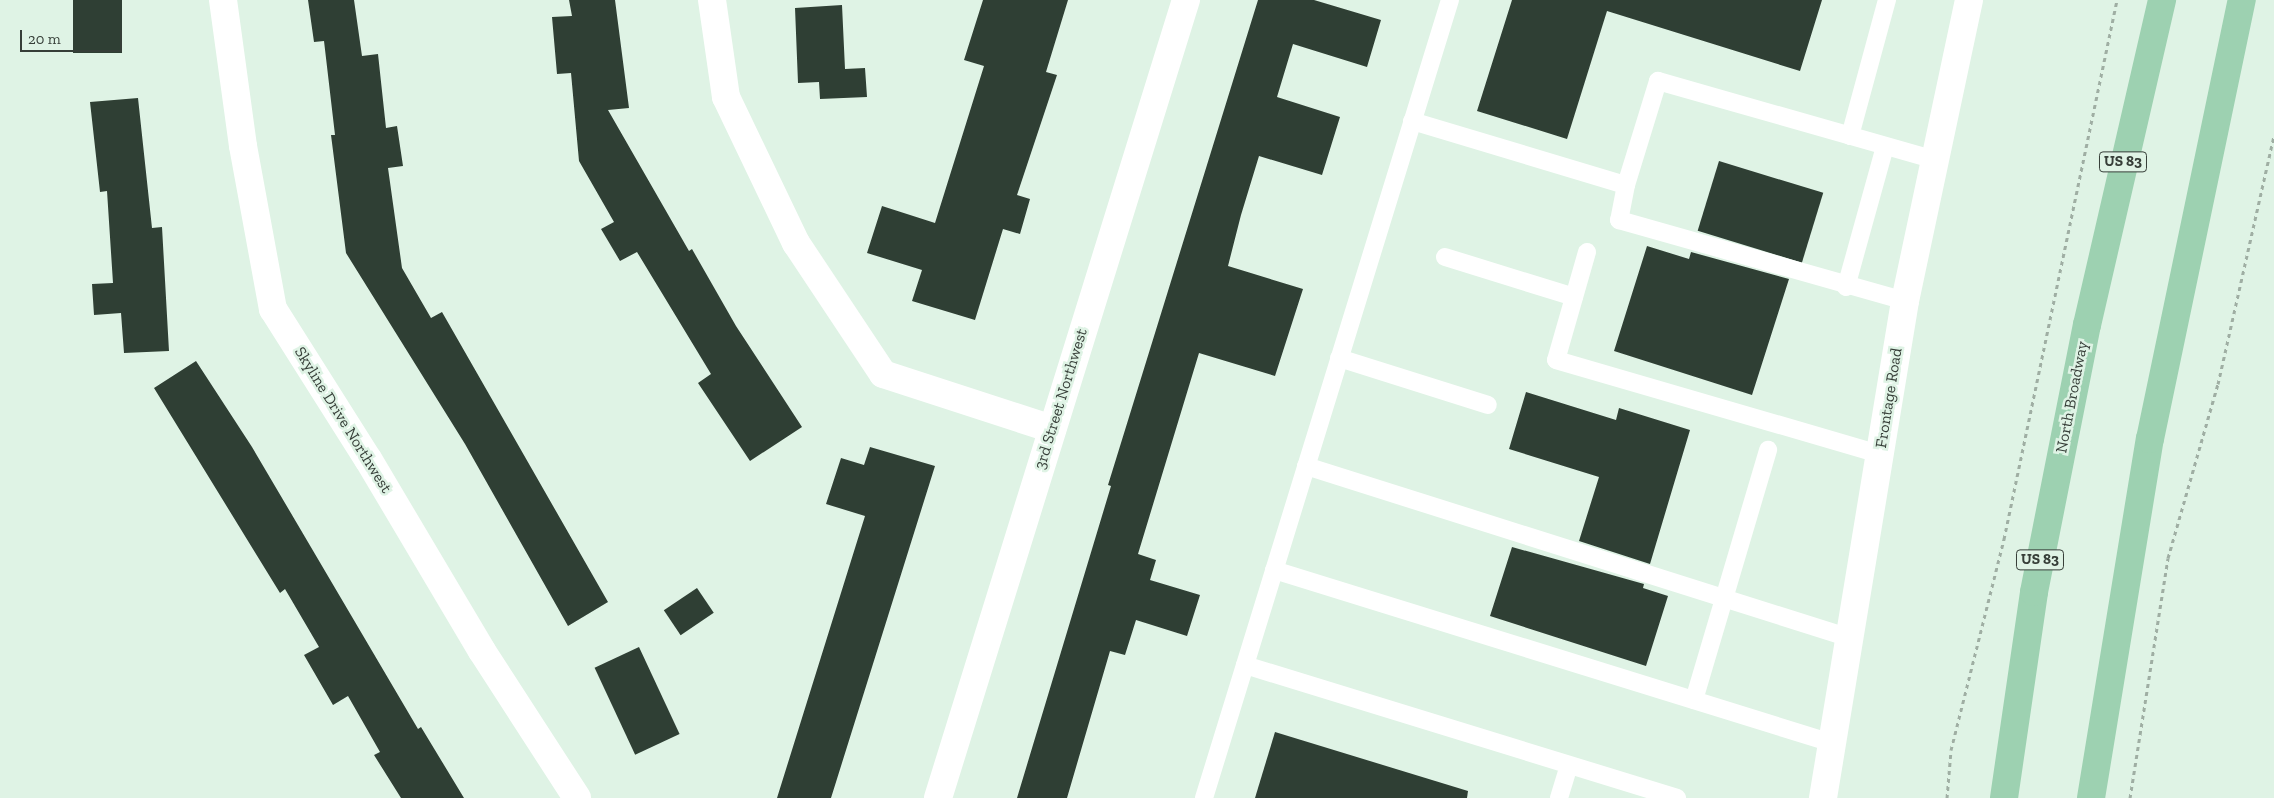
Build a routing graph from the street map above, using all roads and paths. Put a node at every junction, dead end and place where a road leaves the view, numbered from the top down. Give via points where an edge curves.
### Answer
1 (223, 0) edge
2 (712, 0) edge
3 (1186, 0) edge
4 (1450, 0) edge
5 (1886, 0) edge
6 (1969, 0) edge
7 (2118, 0) edge
8 (2162, 0) edge
9 (2242, 0) edge
10 (1412, 121) junction
11 (1850, 136) junction
12 (2274, 136) edge
13 (1885, 146) junction
14 (1935, 160) junction
15 (1626, 185) junction
16 (1587, 252) dead end
17 (1445, 258) dead end
18 (1846, 287) junction
19 (1574, 298) junction
20 (1905, 301) junction
21 (1339, 358) junction
22 (1488, 405) dead end
23 (1052, 429) junction
24 (1768, 450) dead end
25 (1880, 454) junction
26 (1306, 466) junction
27 (1274, 570) junction
28 (1726, 599) junction
29 (1850, 638) junction
30 (1245, 665) junction
31 (1694, 700) junction
32 (1832, 743) junction
33 (1569, 765) junction
34 (577, 798) edge
35 (938, 798) edge
36 (1204, 798) edge
37 (1559, 798) edge
38 (1677, 798) edge
39 (1823, 798) edge
40 (1947, 798) edge
41 (2004, 798) edge
42 (2091, 798) edge
43 (2130, 798) edge

1 - 34 street, Skyline Drive Northwest via 243,146 273,309 368,459 482,651
2 - 23 street via 726,97 796,243 883,374
3 - 23 street, 3rd Street Northwest
4 - 10 lane
5 - 11 lane
6 - 14 street, Frontage Road
7 - 40 path via 2004,539 1951,750
8 - 41 main road, North Broadway / US 83 via 2070,410 2034,592
9 - 42 main road via 2150,439
10 - 15 lane
10 - 21 lane
11 - 13 lane
11 - 15 lane via 1658,81
12 - 43 path via 2218,384 2168,558
13 - 14 lane
13 - 18 lane
14 - 20 street, Frontage Road
15 - 18 lane via 1619,220
16 - 19 lane
17 - 19 lane
18 - 20 lane
19 - 25 lane via 1556,360
20 - 25 street, Frontage Road
21 - 22 lane
21 - 26 lane
23 - 35 street, 3rd Street Northwest
24 - 28 lane
25 - 29 street, Frontage Road
26 - 27 lane
26 - 28 lane
27 - 30 lane
27 - 31 lane
28 - 29 lane
28 - 31 lane
29 - 32 street, Frontage Road
30 - 33 lane
30 - 36 lane
31 - 32 lane
32 - 39 street, Frontage Road
33 - 37 lane
33 - 38 lane

